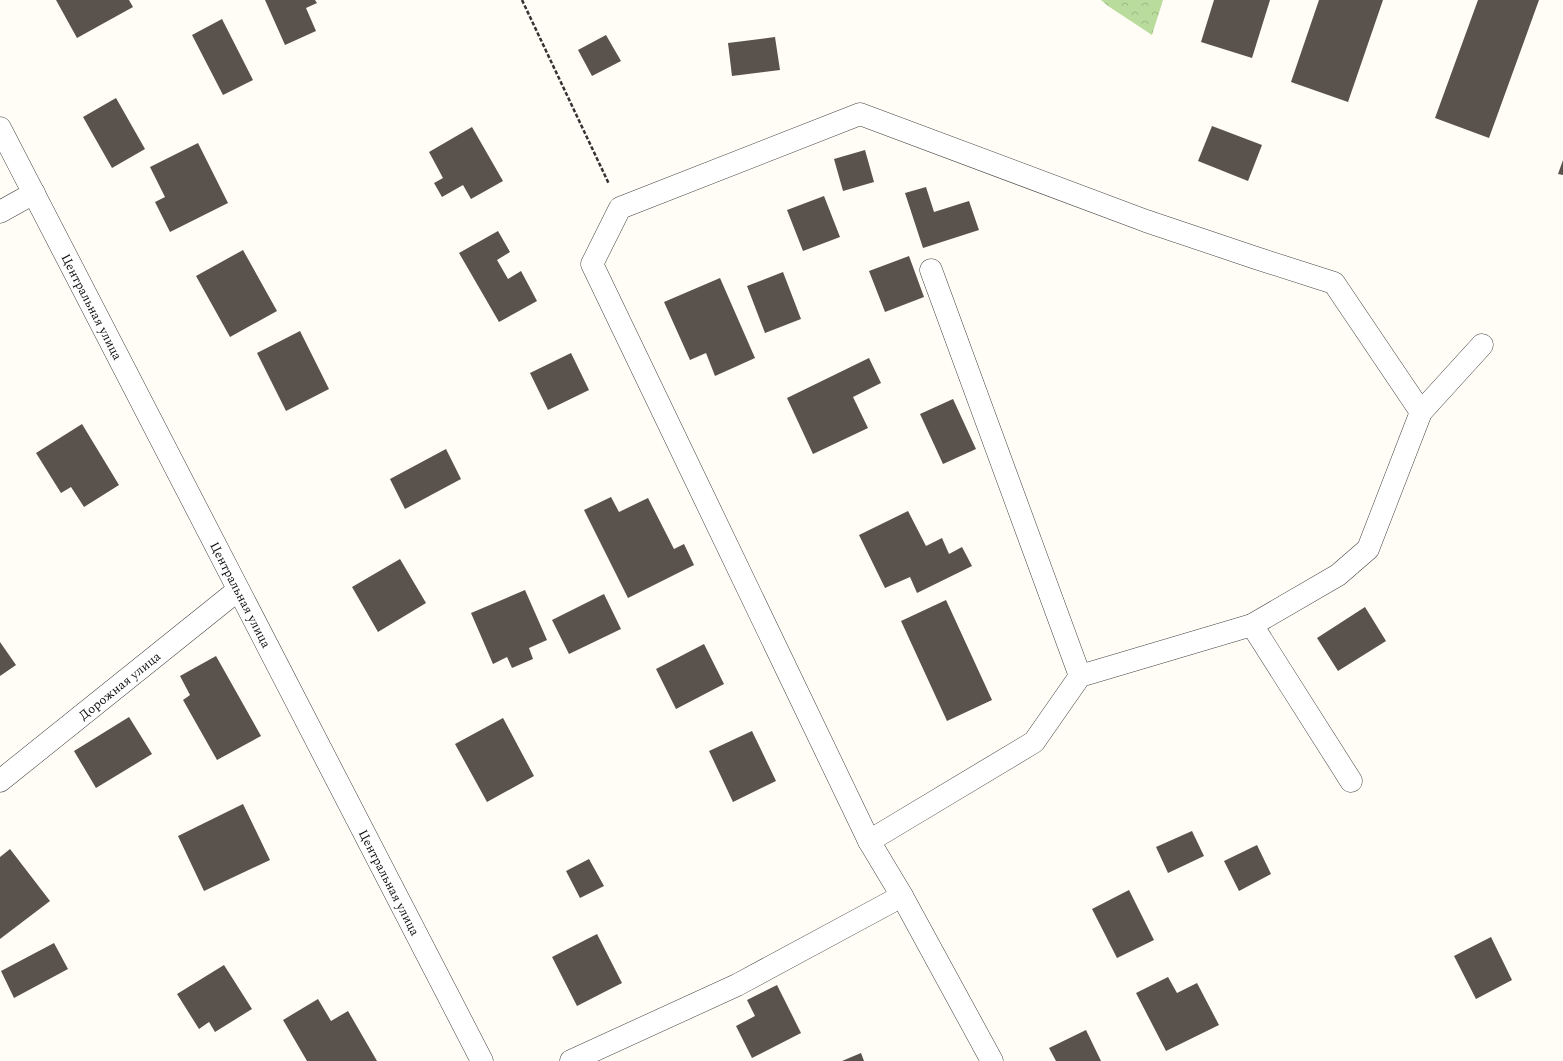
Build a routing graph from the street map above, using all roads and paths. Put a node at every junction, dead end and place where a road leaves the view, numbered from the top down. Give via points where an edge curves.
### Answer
1 (522, 0) edge
2 (0, 128) edge
3 (34, 193) junction
4 (620, 208) junction
5 (0, 212) edge
6 (931, 270) dead end
7 (1482, 345) dead end
8 (1421, 412) junction
9 (238, 590) junction
10 (1252, 625) junction
11 (1080, 676) junction
12 (0, 781) edge
13 (1351, 782) dead end
14 (869, 841) junction
15 (902, 896) junction
16 (482, 1061) edge
17 (571, 1061) edge
18 (992, 1061) edge

1 - 4 path
2 - 3 street, Центральная улица
3 - 5 street
3 - 9 street, Центральная улица
4 - 8 street via 860,114 1146,221 1334,283
4 - 14 street via 592,264
6 - 11 street
7 - 8 street
8 - 10 street via 1368,549 1338,575
9 - 12 street, Дорожная улица
9 - 16 street, Центральная улица
10 - 11 street
10 - 13 street
11 - 14 street via 1034,742
14 - 15 street
15 - 17 street via 737,985
15 - 18 street

